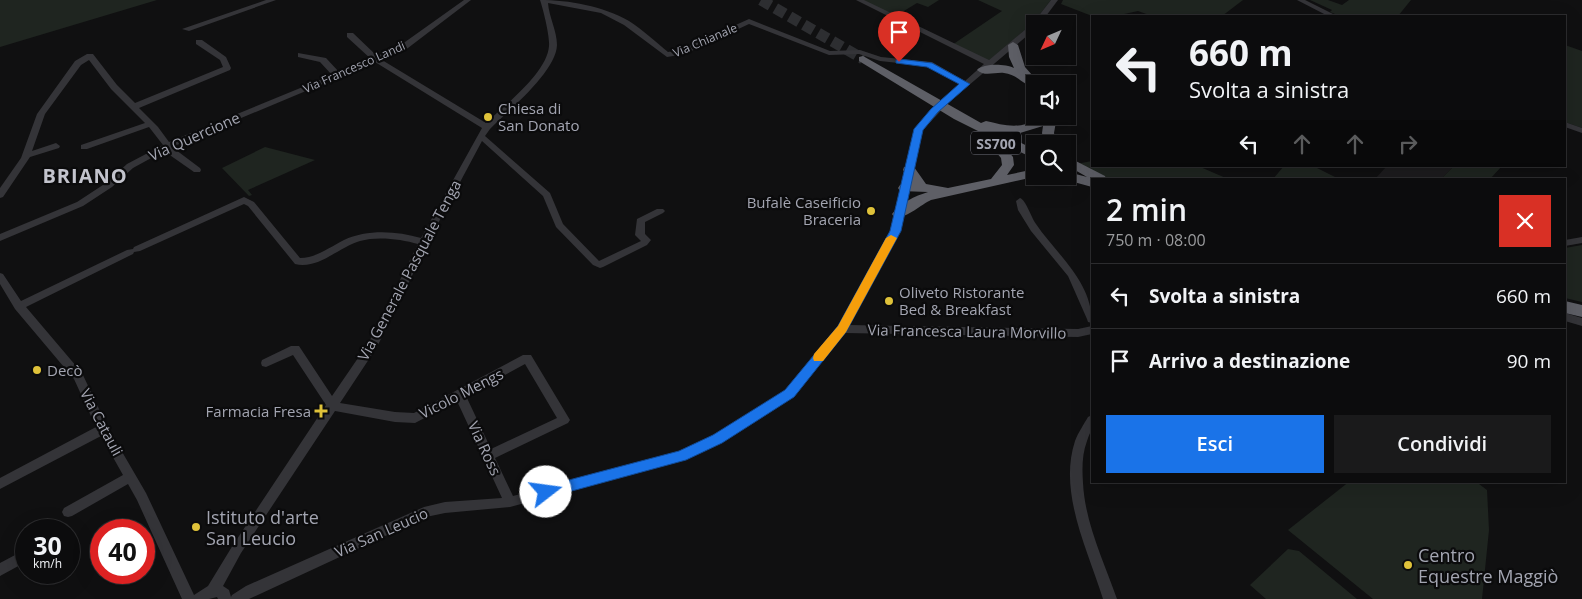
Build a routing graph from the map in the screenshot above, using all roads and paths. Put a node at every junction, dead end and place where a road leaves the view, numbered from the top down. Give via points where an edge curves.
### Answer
1 (273, 0) edge
2 (468, 0) edge
3 (544, 0) edge
4 (859, 0) edge
5 (1055, 0) edge
6 (1300, 0) edge
7 (1043, 15) edge
8 (1331, 15) edge
9 (186, 29) dead end
10 (1026, 33) edge
11 (350, 35) dead end
12 (198, 42) dead end
13 (1013, 45) junction
14 (301, 55) dead end
15 (863, 58) tunnel mouth
16 (377, 60) junction
17 (990, 64) junction
18 (1012, 67) junction
19 (338, 76) junction
20 (1026, 77) edge
21 (965, 84) junction
22 (133, 106) junction
23 (259, 108) joint
24 (958, 116) junction
25 (150, 124) junction
26 (1566, 124) edge
27 (1036, 125) edge
28 (1582, 130) edge
29 (484, 132) junction
30 (56, 146) dead end
31 (84, 147) dead end
32 (166, 147) junction
33 (1026, 151) edge
34 (26, 154) junction
35 (1076, 166) edge
36 (197, 170) dead end
37 (909, 170) junction
38 (1076, 174) edge
39 (1026, 175) edge
40 (1076, 178) edge
41 (1098, 178) edge
42 (996, 181) junction
43 (1091, 181) edge
44 (1091, 181) edge
45 (905, 188) junction
46 (924, 192) junction
47 (0, 194) edge
48 (1020, 201) dead end
49 (660, 211) dead end
50 (899, 214) junction
51 (430, 229) junction
52 (409, 237) junction
53 (0, 238) edge
54 (1582, 240) edge
55 (423, 242) junction
56 (1566, 243) edge
57 (0, 276) edge
58 (19, 306) junction
59 (1566, 307) edge
60 (1582, 311) edge
61 (1091, 317) edge
62 (1566, 317) edge
63 (1582, 322) edge
64 (842, 329) junction
65 (1091, 330) edge
66 (266, 363) dead end
67 (460, 395) junction
68 (333, 406) junction
69 (1091, 422) edge
70 (103, 429) junction
71 (488, 456) junction
72 (131, 477) junction
73 (0, 484) edge
74 (510, 502) junction
75 (68, 512) dead end
76 (15, 561) edge
77 (0, 570) edge
78 (182, 582) junction
79 (217, 596) edge
80 (189, 599) edge
81 (1110, 599) edge

1 - 9 street
2 - 16 street, Via Francesco Landi via 417,38
3 - 21 street, Via Chianale via 603,11 627,22 667,55 682,52 745,22 829,54 860,52 880,59 929,64
3 - 29 street, Via Generale Pasquale Tenga via 553,50 536,79
4 - 17 street
5 - 7 street, Via San Leucio
6 - 8 street
10 - 13 street, Via San Leucio
11 - 16 street
12 - 22 street via 223,59 227,68
13 - 17 street, Via San Leucio
13 - 18 highway
14 - 19 street via 323,60
15 - 24 highway, SS700
16 - 19 street, Via Francesco Landi
16 - 29 street
17 - 18 highway
17 - 18 highway
17 - 21 street, Via San Leucio
18 - 20 highway
19 - 23 street, Via Francesco Landi
21 - 37 street, Via San Leucio via 934,110 919,129
22 - 25 street
22 - 34 street via 90,56 78,63 41,114
23 - 32 street, Via Quercione
24 - 27 highway, SS700 via 1000,129 1016,130
24 - 33 highway, SS700
24 - 42 highway, SS700 via 992,139 1007,156 1008,165
25 - 31 street
25 - 32 street
26 - 28 street
29 - 49 street via 547,194 559,224 596,263 644,243 646,240 640,235 640,221
29 - 51 street, Via Generale Pasquale Tenga
30 - 34 street
32 - 36 street
32 - 53 street, Via Quercione via 130,166 80,204
34 - 47 street
35 - 41 highway
37 - 45 street, Via San Leucio
37 - 46 highway
38 - 43 highway
39 - 42 highway, SS700
40 - 44 highway
42 - 46 highway, SS700
45 - 46 highway via 915,194
45 - 50 street, Via San Leucio
46 - 50 highway, SS700
48 - 61 street via 1032,225 1072,276
50 - 64 street, Via San Leucio via 895,231
51 - 52 street
51 - 55 street, Via Generale Pasquale Tenga
52 - 55 street
52 - 58 street via 362,237 308,261 298,262 251,204 244,200
54 - 56 street
55 - 68 street, Via Generale Pasquale Tenga via 373,344
57 - 58 street, Via Catauli
58 - 70 street, Via Catauli via 78,376
59 - 60 highway
62 - 63 street
64 - 65 street, Via Francesca Laura Morvillo via 1078,333
64 - 74 street, Via San Leucio via 789,393 718,439 681,456
66 - 68 street via 294,349
67 - 68 street, Vicolo Mengs via 415,418
67 - 71 street, Via Ross
67 - 71 street, Vicolo Mengs via 527,358 564,420
68 - 79 street, Via Generale Pasquale Tenga via 237,550
69 - 81 street via 1078,449 1076,484
70 - 72 street, Via Catauli
70 - 73 street
71 - 74 street, Via Ross
72 - 75 street
72 - 78 street, Via Catauli
74 - 79 street, Via San Leucio via 424,512 251,590
76 - 77 street
78 - 79 street via 190,591
78 - 80 street, Via Catauli

